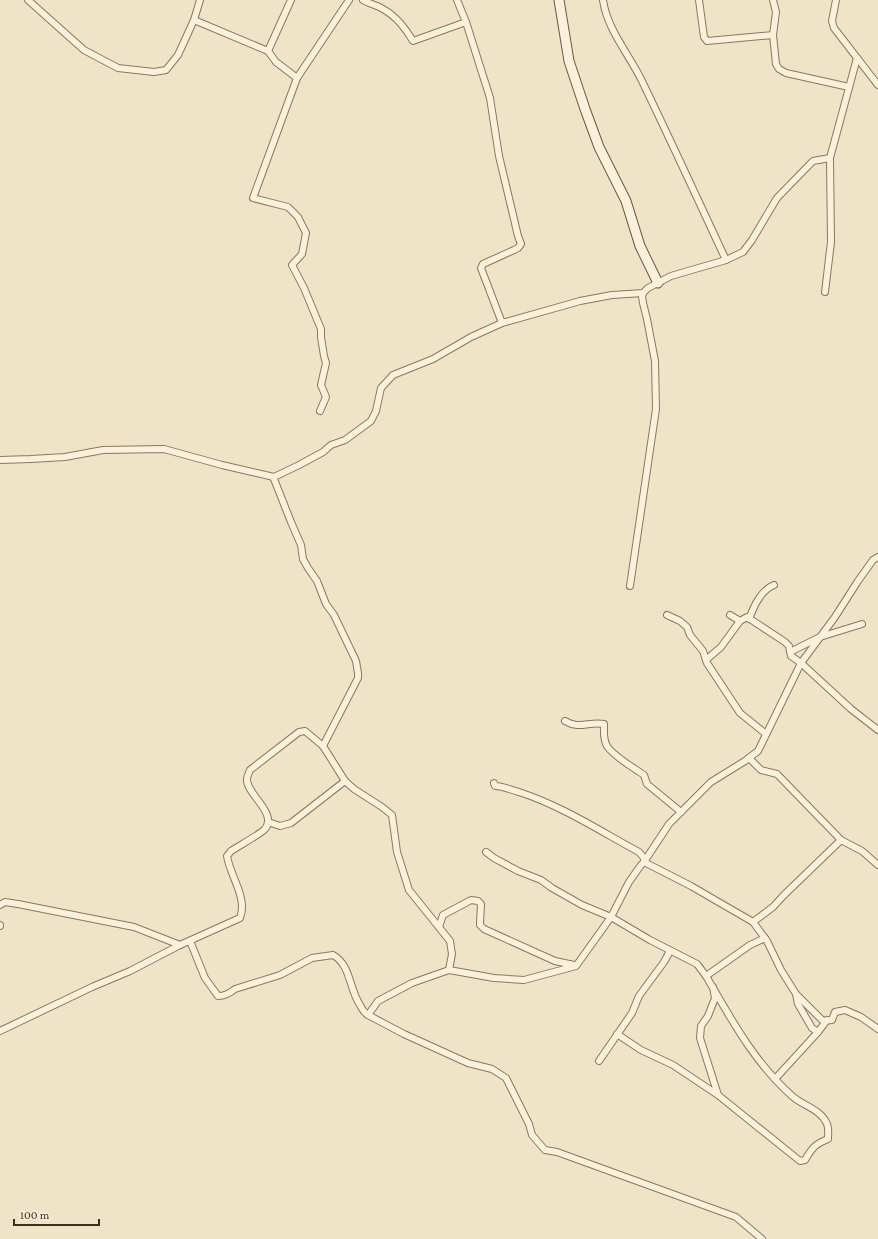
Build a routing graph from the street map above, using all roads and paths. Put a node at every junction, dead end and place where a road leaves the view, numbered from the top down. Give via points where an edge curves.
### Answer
1 (28, 0) edge
2 (200, 0) edge
3 (291, 0) edge
4 (349, 0) edge
5 (363, 0) edge
6 (457, 0) edge
7 (559, 0) edge
8 (603, 0) edge
9 (698, 0) edge
10 (774, 0) edge
11 (836, 0) edge
12 (194, 20) junction
13 (466, 22) junction
14 (773, 35) junction
15 (268, 52) junction
16 (857, 58) junction
17 (297, 78) junction
18 (878, 85) edge
19 (849, 87) junction
20 (830, 158) junction
21 (726, 260) junction
22 (658, 283) junction
23 (826, 292) dead end
24 (643, 293) junction
25 (502, 323) junction
26 (320, 411) dead end
27 (0, 460) edge
28 (274, 477) junction
29 (878, 557) edge
30 (774, 585) dead end
31 (630, 586) dead end
32 (667, 615) dead end
33 (730, 615) dead end
34 (749, 619) junction
35 (740, 621) junction
36 (862, 624) dead end
37 (820, 637) junction
38 (790, 652) junction
39 (706, 660) junction
40 (801, 663) junction
41 (565, 721) dead end
42 (878, 730) edge
43 (766, 734) junction
44 (323, 746) junction
45 (749, 758) junction
46 (345, 781) junction
47 (494, 783) dead end
48 (681, 812) junction
49 (268, 822) junction
50 (841, 840) junction
51 (486, 852) dead end
52 (644, 862) junction
53 (878, 865) edge
54 (0, 905) edge
55 (611, 917) junction
56 (753, 922) junction
57 (439, 927) junction
58 (764, 938) junction
59 (190, 941) junction
60 (180, 945) junction
61 (670, 950) junction
62 (576, 966) junction
63 (449, 970) junction
64 (706, 976) junction
65 (712, 987) junction
66 (796, 994) junction
67 (368, 1015) junction
68 (827, 1020) junction
69 (878, 1029) edge
70 (0, 1031) edge
71 (818, 1032) junction
72 (617, 1034) junction
73 (599, 1062) dead end
74 (774, 1079) junction
75 (718, 1095) junction
76 (762, 1239) edge

1 - 12 street via 84,50 118,68 154,72 166,70 178,55
2 - 12 street
3 - 15 street
4 - 17 street
5 - 13 street via 393,16 413,41
6 - 13 street
7 - 22 street via 569,61 598,147 626,201 640,246
8 - 21 street via 617,38 640,77
9 - 14 street via 704,37 708,41
10 - 14 street via 776,12
11 - 16 street via 832,21 834,28
12 - 15 street
13 - 25 street via 490,98 499,156 521,244 518,248 483,264 481,268
14 - 19 street via 776,64 779,69 786,73
15 - 17 street via 276,62
16 - 18 street
16 - 19 street
17 - 26 street via 253,198 288,207 298,217 306,233 302,254 292,265 321,329 326,363 321,385 326,397
19 - 20 street
20 - 21 street via 813,161 777,198 743,252
20 - 23 street via 831,242
21 - 22 street via 671,276
22 - 24 street
24 - 25 street via 580,301
24 - 31 street via 654,361 656,409
25 - 28 street via 433,359 393,375 381,388 371,421 345,440 331,445 323,452
27 - 28 street via 65,457 103,450 164,449
28 - 44 street via 308,568 317,581 356,661 358,678
29 - 37 street via 873,560
30 - 34 street via 761,596
32 - 39 street via 687,627
33 - 35 street
34 - 35 street via 747,617
34 - 38 street via 785,642
35 - 39 street via 721,647
36 - 37 street
37 - 38 street
37 - 40 street
38 - 40 street via 791,656
39 - 43 street via 740,712
40 - 42 street
40 - 43 street
41 - 48 street via 577,726 604,724 606,745 611,751 644,775 647,784
43 - 45 street via 758,751
44 - 46 street
44 - 49 street via 305,731 298,732 250,770 247,781 267,814
45 - 48 street via 712,782
45 - 50 street via 761,770 777,774
46 - 49 street via 291,823 280,826
46 - 57 street via 392,815 397,852 409,890
47 - 52 street via 495,786 548,803 598,829 639,852
48 - 52 street via 669,824
49 - 59 street via 265,830 227,856 241,899 243,910 240,918
50 - 53 street via 862,851
50 - 56 street via 773,907
51 - 55 street via 518,871 542,880 582,905
52 - 55 street via 629,882
52 - 56 street
54 - 60 street via 5,902 18,904 134,927
55 - 61 street
55 - 62 street
56 - 58 street
57 - 62 street via 445,913 475,900 481,904 480,925 484,929 555,961
57 - 63 street via 450,941 452,949
58 - 64 street
58 - 66 street
59 - 60 street
59 - 67 street via 205,978 218,996 280,975 312,958 333,955 342,961 356,998
60 - 70 street via 137,968 92,986
61 - 64 street via 697,964
61 - 72 street
62 - 63 street via 524,980
63 - 67 street via 412,983 378,1001
64 - 65 street
65 - 74 street via 753,1054
65 - 75 street via 715,998 701,1026 700,1038
66 - 68 street via 823,1021
66 - 71 street via 798,1004 812,1028
67 - 76 street via 468,1063 492,1069 506,1078 532,1135 545,1150 557,1152 736,1217
68 - 69 street via 832,1020 835,1012 845,1010
68 - 71 street
71 - 74 street
72 - 73 street
72 - 75 street via 641,1050 673,1065
74 - 75 street via 793,1097 819,1113 828,1124 828,1139 811,1150 805,1160 800,1161

